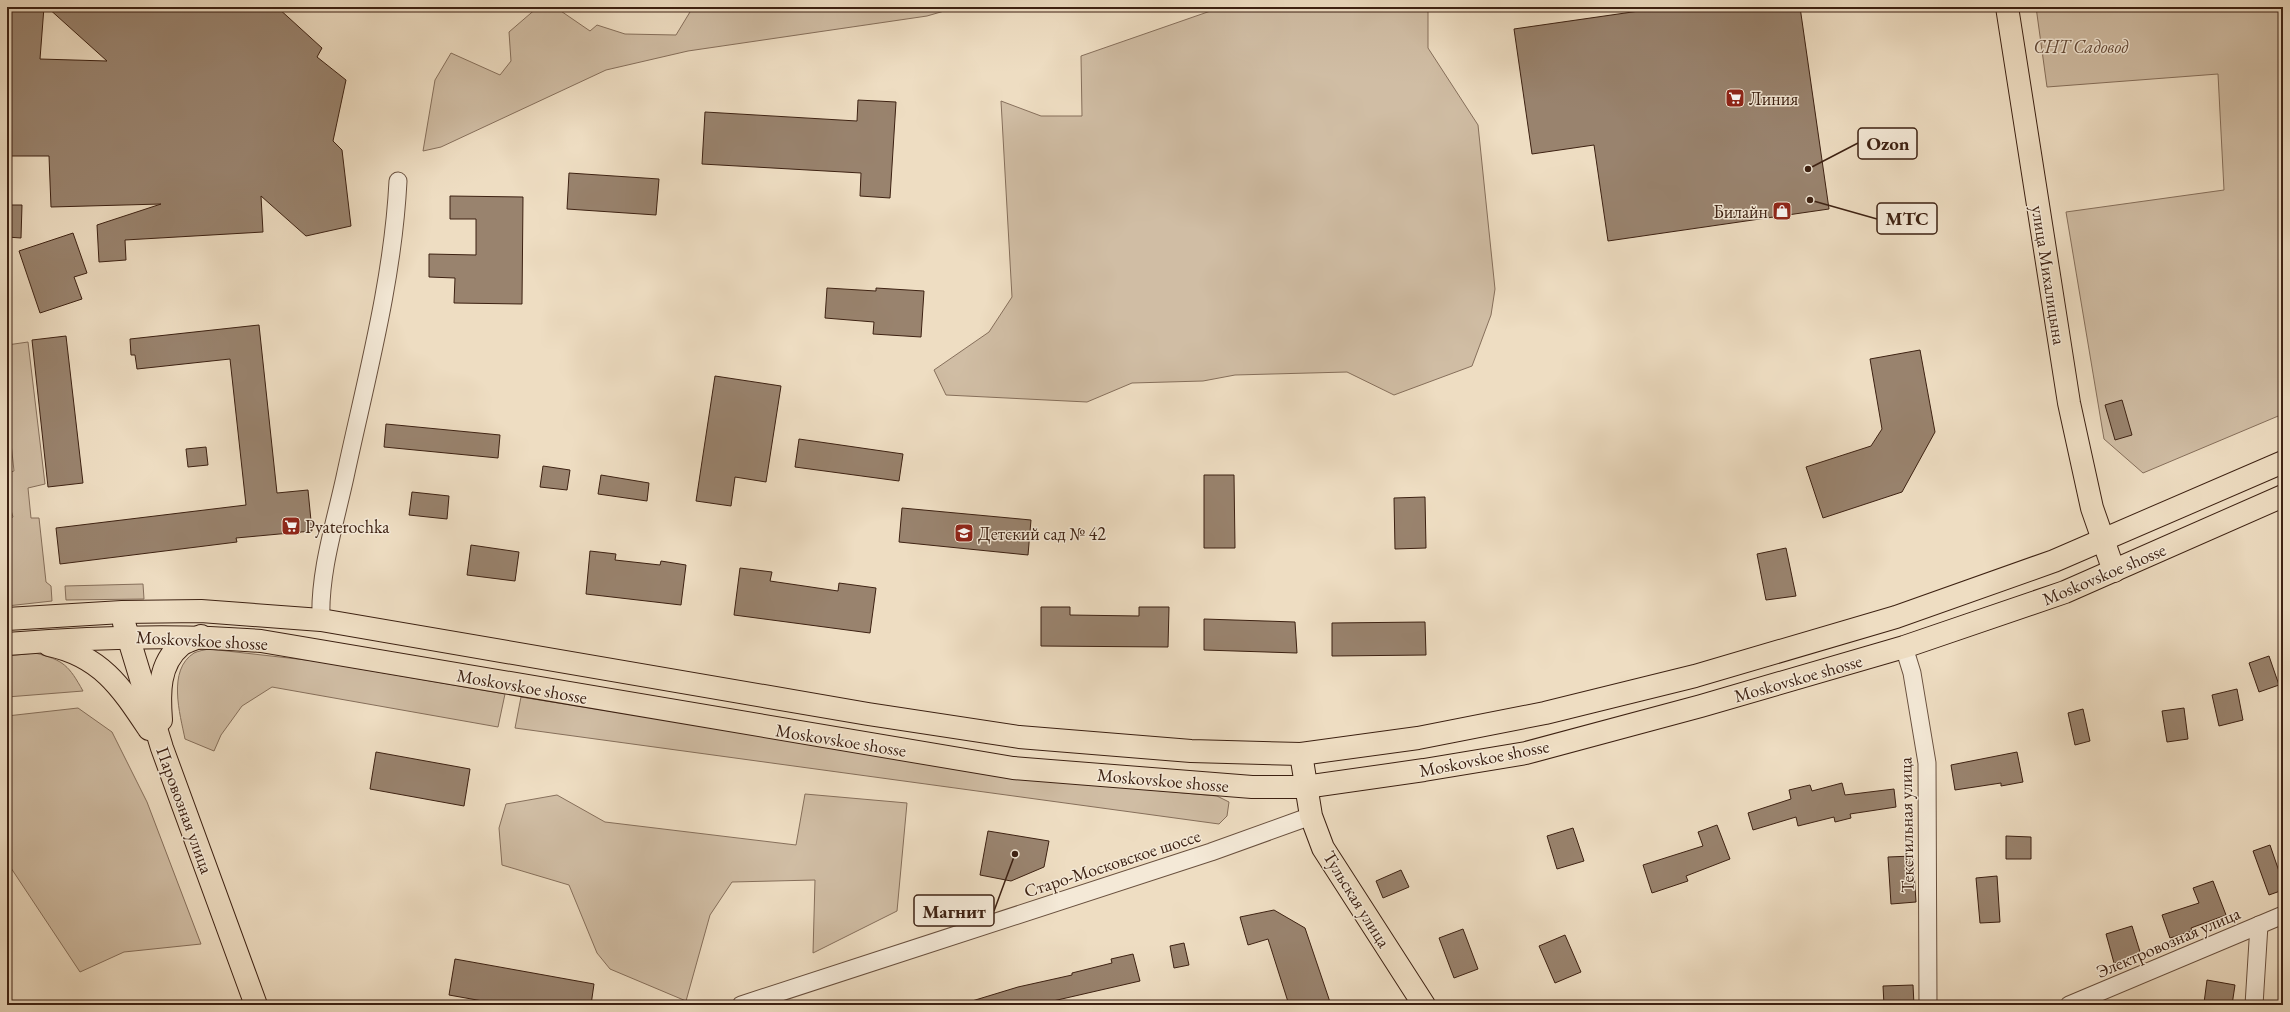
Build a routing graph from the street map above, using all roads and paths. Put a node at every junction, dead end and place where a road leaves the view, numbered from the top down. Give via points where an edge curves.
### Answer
1 (2008, 7) edge
2 (398, 181) dead end
3 (2283, 462) edge
4 (2283, 496) edge
5 (2102, 541) junction
6 (2114, 571) junction
7 (122, 612) junction
8 (7, 619) edge
9 (321, 620) junction
10 (127, 636) junction
11 (201, 636) junction
12 (34, 642) junction
13 (7, 644) edge
14 (1904, 647) junction
15 (162, 748) junction
16 (1301, 754) junction
17 (1305, 787) junction
18 (1311, 816) junction
19 (2283, 915) edge
20 (2259, 925) junction
21 (256, 1005) edge
22 (741, 1005) edge
23 (1424, 1005) edge
24 (1928, 1005) edge
25 (2069, 1005) edge
26 (2254, 1005) edge

1 - 5 main road, улица Михалицына via 2069,403
2 - 9 street via 388,278 328,555
3 - 5 main road, Moskovskoe shosse
4 - 6 main road, Moskovskoe shosse
5 - 6 main road, улица Михалицына
5 - 16 main road, Moskovskoe shosse via 2054,562 1896,617 1696,676 1545,714 1418,738
6 - 14 main road, Moskovskoe shosse via 2065,592
7 - 8 main road, Moskovskoe shosse
7 - 9 main road, Moskovskoe shosse via 201,611
7 - 10 main road, Паровозная улица
9 - 16 main road, Moskovskoe shosse via 868,714 1019,737 1191,751
10 - 11 main road, Moskovskoe shosse
10 - 12 main road, Moskovskoe shosse
10 - 15 main road, Паровозная улица
11 - 15 main road via 182,645 171,657 162,674
11 - 17 main road, Moskovskoe shosse via 268,642 1013,768 1252,787
12 - 13 main road, Moskovskoe shosse
12 - 15 main road via 64,648 83,656 108,673
14 - 17 main road, Moskovskoe shosse via 1701,706 1526,752
14 - 24 street, Текстильная улица via 1912,673 1928,763
15 - 21 main road, Паровозная улица
16 - 17 main road, Тульская улица
17 - 18 main road, Тульская улица
18 - 22 street, Старо-Московское шоссе via 1211,852
18 - 23 main road, Тульская улица via 1332,864
19 - 20 street, Электровозная улица
20 - 25 street, Электровозная улица
20 - 26 street

